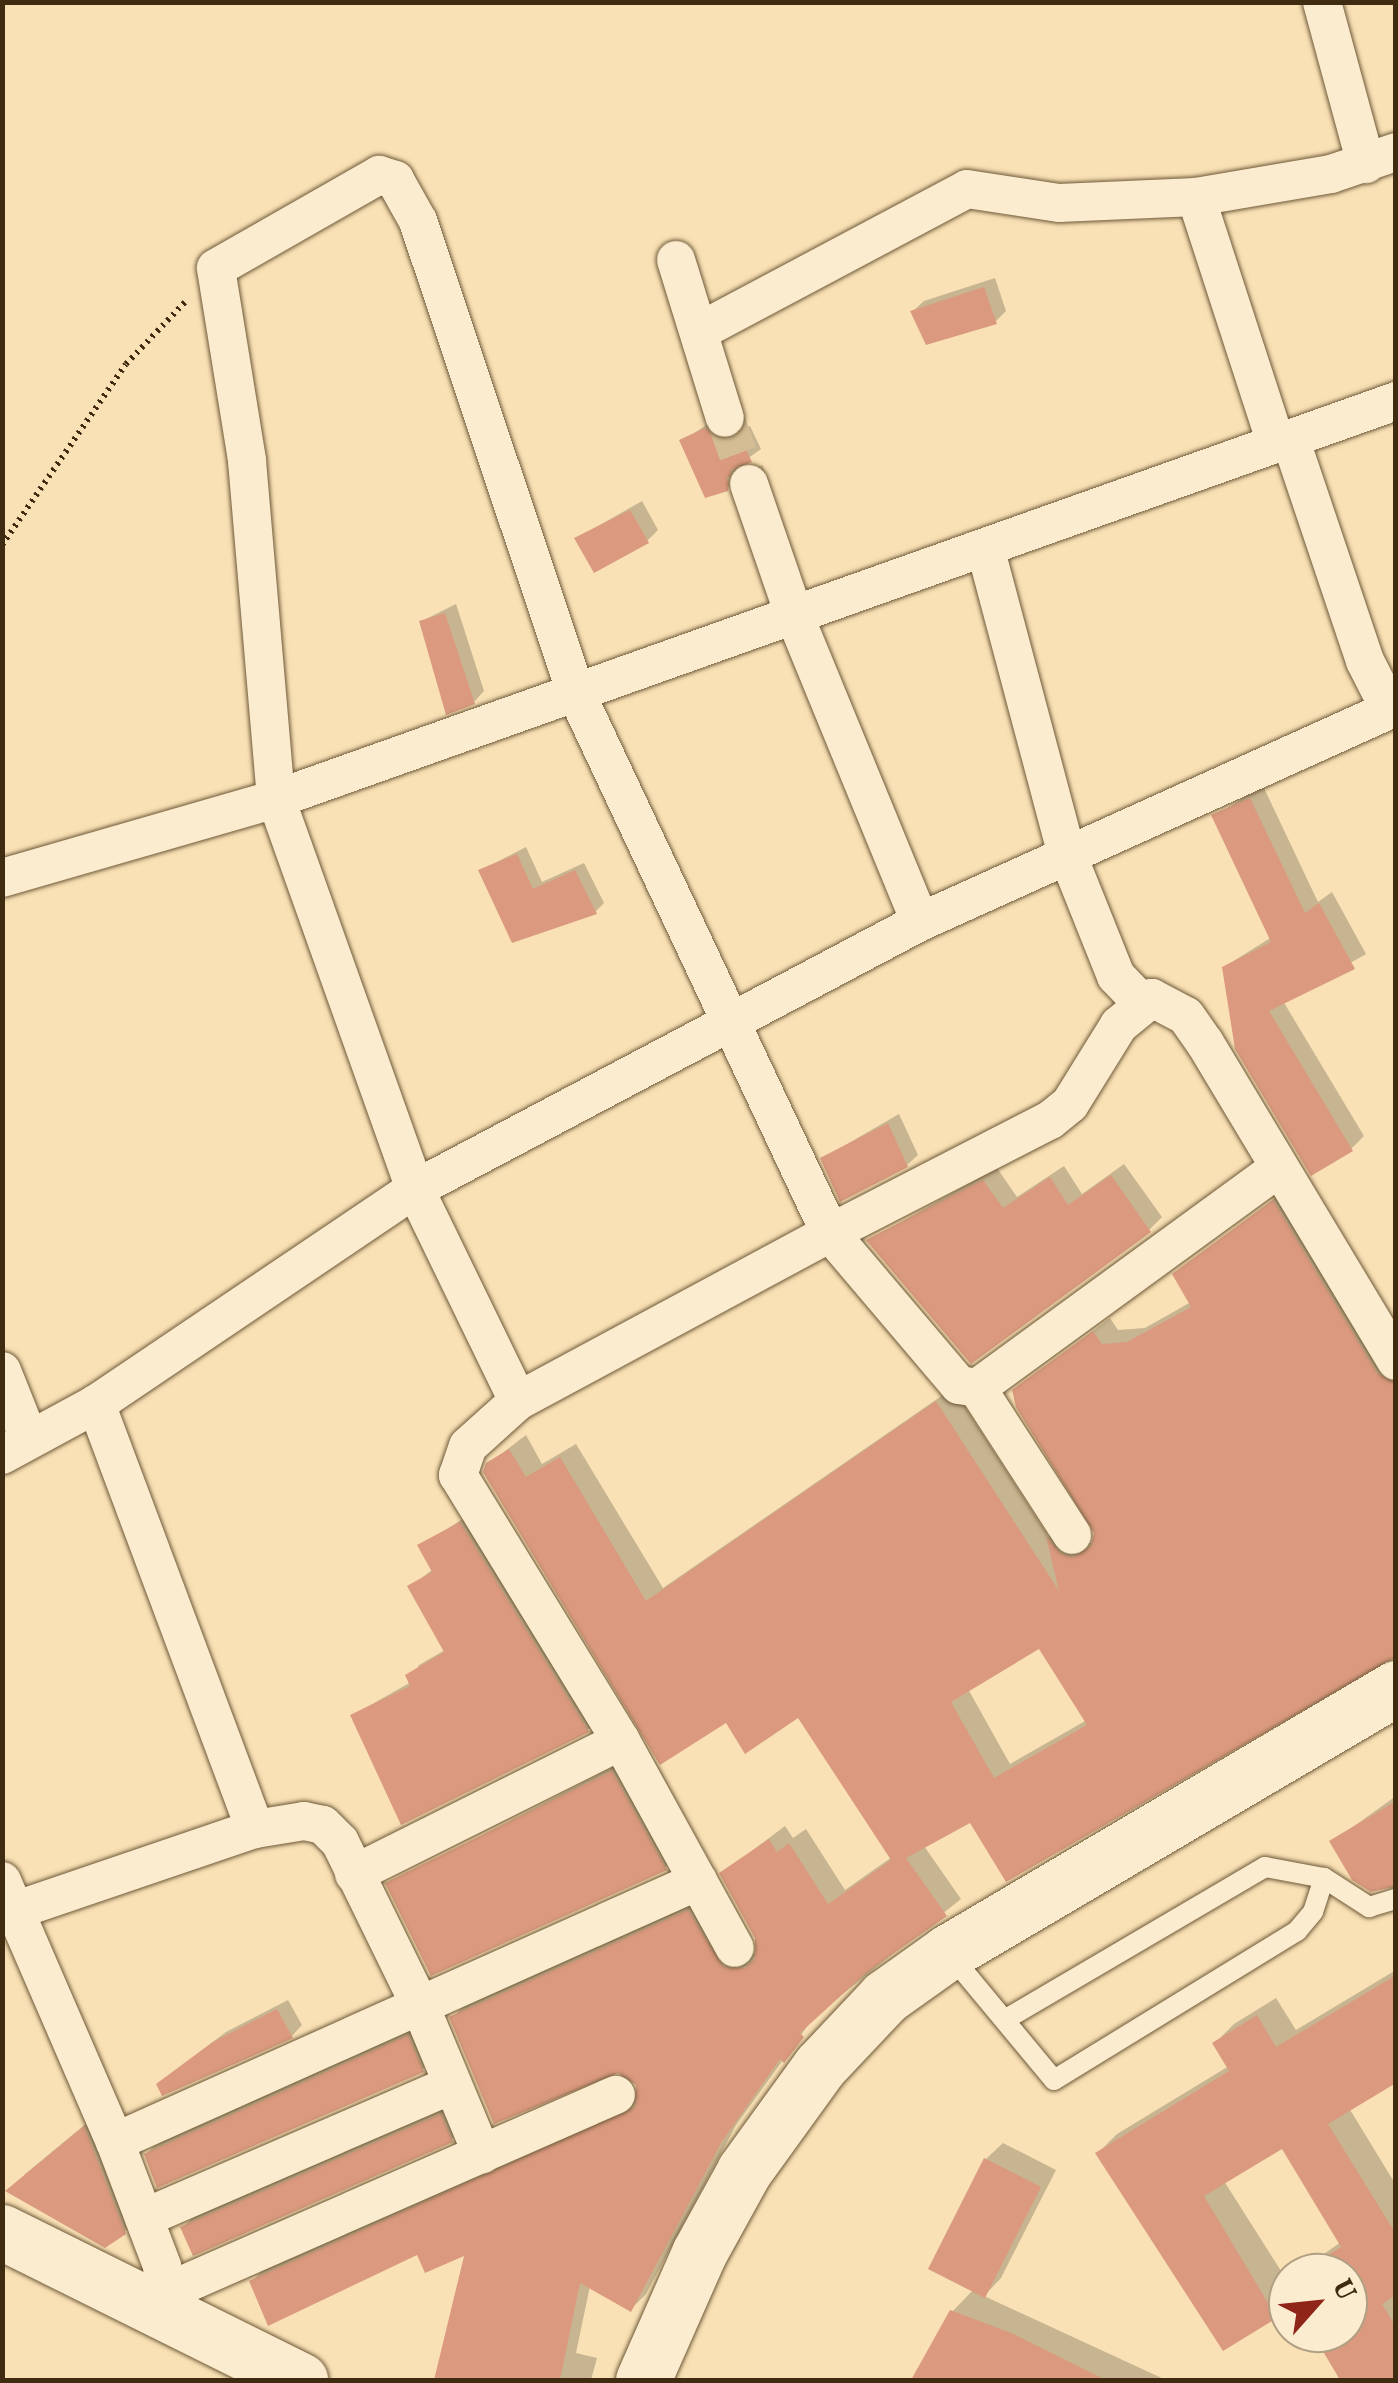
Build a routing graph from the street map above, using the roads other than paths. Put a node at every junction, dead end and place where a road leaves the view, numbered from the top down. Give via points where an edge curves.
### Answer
1 (1322, 2) edge
2 (1380, 158) edge
3 (1196, 196) junction
4 (676, 260) dead end
5 (700, 332) junction
6 (1396, 402) edge
7 (725, 418) tunnel mouth
8 (1283, 441) junction
9 (749, 484) tunnel mouth
10 (986, 551) junction
11 (793, 612) junction
12 (576, 693) junction
13 (1393, 708) edge
14 (276, 799) junction
15 (1066, 851) junction
16 (2, 878) edge
17 (920, 922) junction
18 (1152, 998) junction
19 (729, 1024) junction
20 (1279, 1168) junction
21 (415, 1189) junction
22 (830, 1233) junction
23 (1396, 1361) edge
24 (2, 1370) edge
25 (977, 1388) junction
26 (518, 1400) junction
27 (96, 1404) junction
28 (16, 1447) edge
29 (1072, 1535) dead end
30 (1396, 1688) edge
31 (621, 1741) junction
32 (255, 1829) junction
33 (354, 1874) junction
34 (1324, 1878) junction
35 (698, 1880) junction
36 (1396, 1899) edge
37 (6, 1903) edge
38 (735, 1948) dead end
39 (948, 1952) junction
40 (419, 2003) junction
41 (1008, 2018) junction
42 (451, 2085) junction
43 (616, 2095) dead end
44 (115, 2142) junction
45 (482, 2154) junction
46 (144, 2218) junction
47 (2, 2232) edge
48 (169, 2302) junction
49 (300, 2380) edge
50 (643, 2380) edge

1 - 2 street
2 - 3 street
3 - 5 street via 1058,203 967,189
3 - 8 street
4 - 5 street
5 - 7 street
6 - 8 street
8 - 10 street
8 - 13 street via 1365,660
9 - 11 street
10 - 11 street
10 - 15 street
11 - 12 street
11 - 17 street
12 - 14 street
12 - 14 street via 418,221 395,180 379,175 216,268 247,460
12 - 19 street
13 - 15 street
14 - 16 street
14 - 21 street
15 - 17 street
15 - 18 street via 1116,976 1140,1001
17 - 19 street
18 - 20 street via 1186,1016
18 - 22 street via 1119,1025 1070,1104 1050,1120
19 - 21 street
19 - 22 street
20 - 23 street
20 - 25 street
21 - 26 street
21 - 27 street
22 - 25 street via 959,1386
22 - 26 street
24 - 28 street
25 - 29 street
26 - 31 street via 468,1446 458,1475
27 - 28 street
27 - 32 street
30 - 39 main road
31 - 33 street
31 - 35 street
32 - 33 street via 281,1820 323,1825 340,1842
32 - 37 street
33 - 40 street
34 - 36 lane via 1369,1907
34 - 41 lane via 1265,1867
34 - 41 lane via 1313,1912 1297,1931 1073,2073 1054,2080 1040,2069
35 - 38 street
35 - 40 street
37 - 44 street
39 - 41 lane
39 - 50 main road via 885,1996 851,2031 744,2171
40 - 42 street
40 - 44 street
42 - 45 street
42 - 46 street
43 - 45 street
44 - 46 street
45 - 48 street
46 - 48 street
47 - 48 main road
48 - 49 main road

